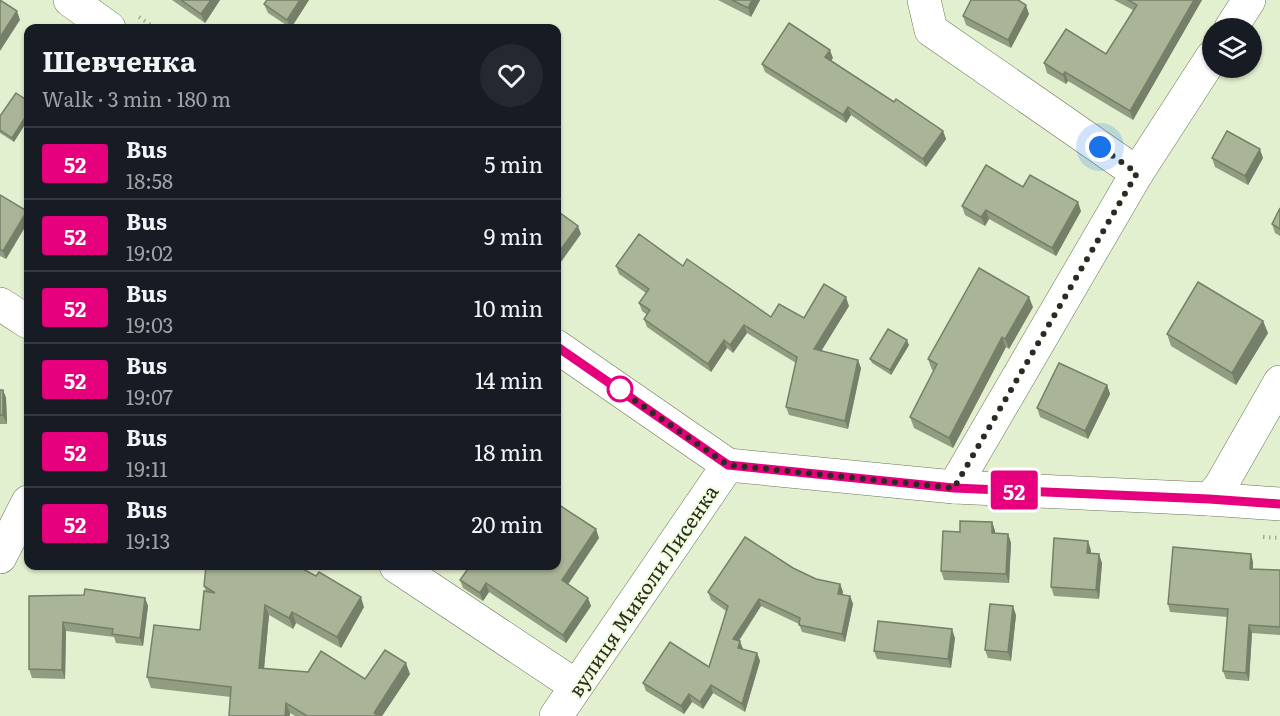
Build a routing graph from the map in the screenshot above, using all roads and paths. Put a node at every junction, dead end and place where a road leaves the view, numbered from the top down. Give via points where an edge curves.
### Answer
1 (70, 0) edge
2 (924, 0) edge
3 (1249, 0) edge
4 (1237, 18) edge
5 (103, 24) edge
6 (1202, 72) edge
7 (1137, 173) junction
8 (0, 304) edge
9 (24, 319) edge
10 (561, 349) edge
11 (1280, 382) edge
12 (728, 465) junction
13 (954, 488) junction
14 (1209, 499) junction
15 (1280, 504) edge
16 (24, 510) edge
17 (0, 557) edge
18 (402, 570) edge
19 (576, 686) junction
20 (556, 716) edge

1 - 5 street
2 - 7 street via 931,30
3 - 4 street
6 - 7 street
7 - 13 street
8 - 9 street
10 - 12 street
11 - 14 street via 1220,487
12 - 13 street
12 - 19 street, вулиця Миколи Лисенка
13 - 14 street
14 - 15 street
16 - 17 street
18 - 19 street
19 - 20 street, вулиця Миколи Лисенка

